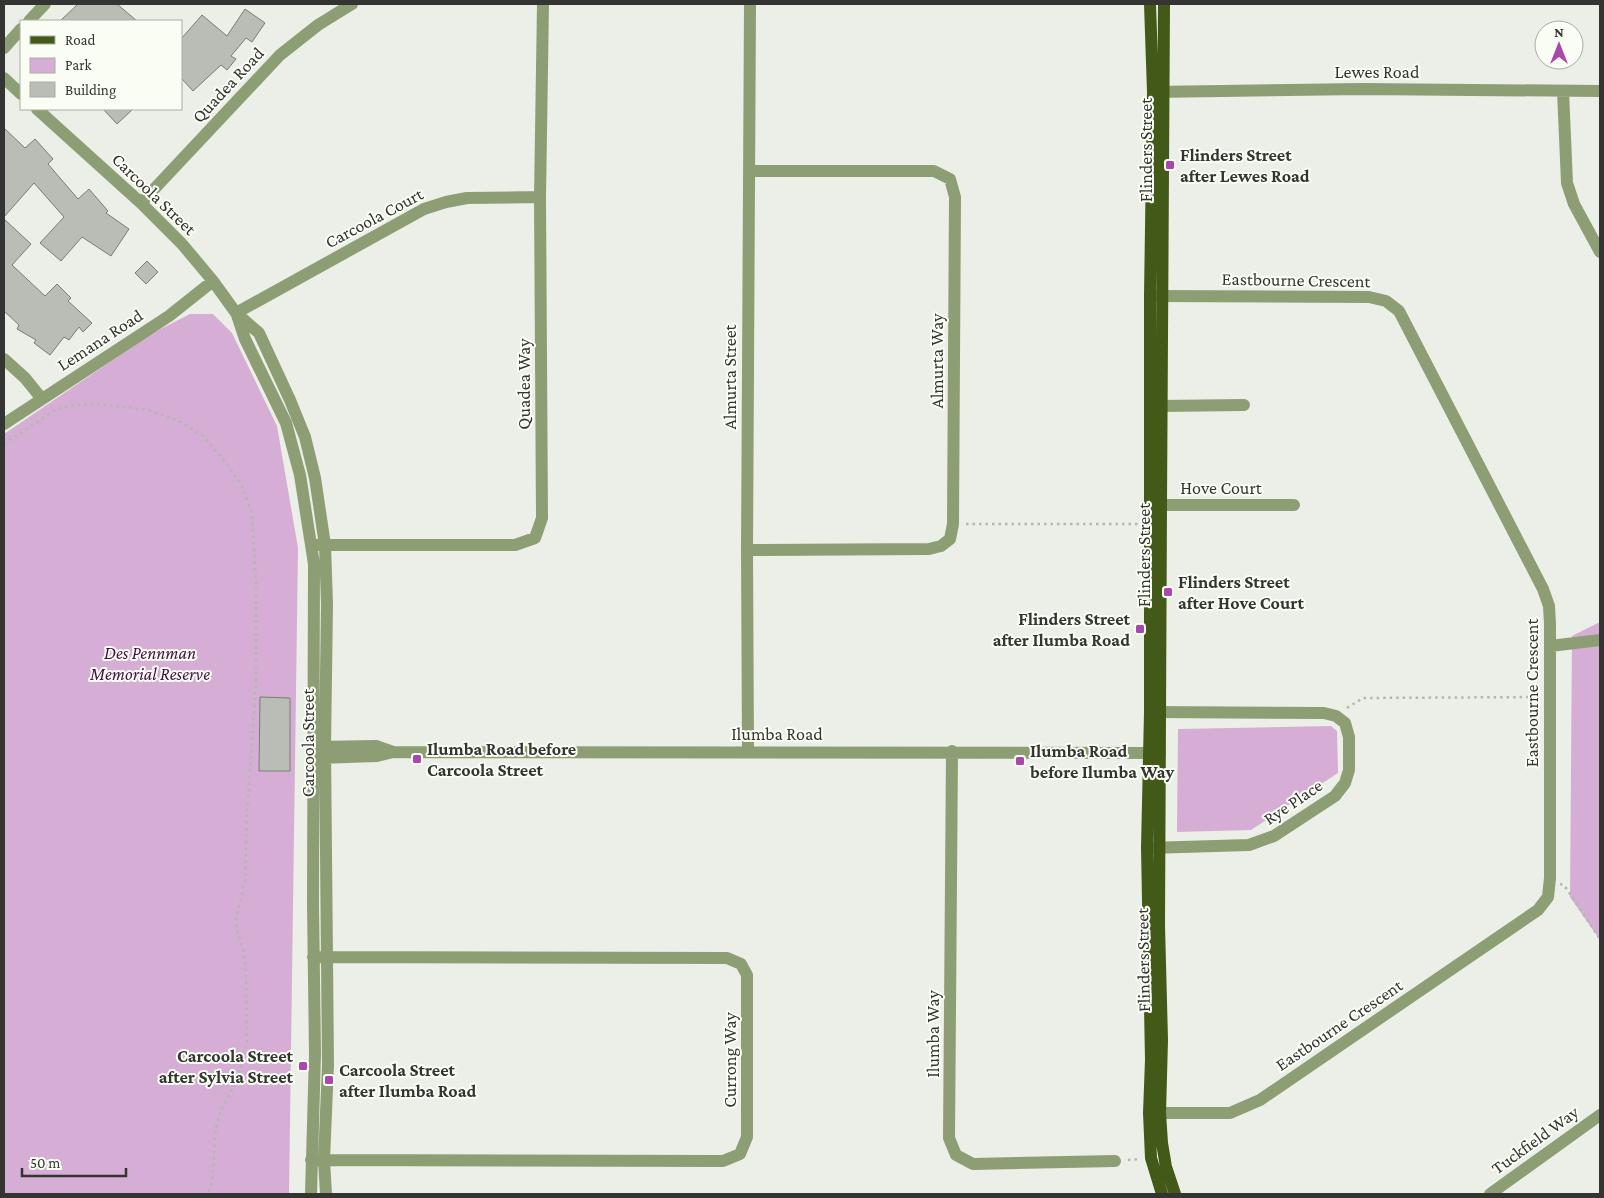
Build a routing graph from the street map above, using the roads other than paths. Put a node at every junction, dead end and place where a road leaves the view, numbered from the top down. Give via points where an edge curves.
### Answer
1 (45, 4) edge
2 (352, 4) edge
3 (542, 4) edge
4 (750, 4) edge
5 (1150, 4) edge
6 (1164, 4) edge
7 (30, 20) edge
8 (20, 30) edge
9 (4, 48) edge
10 (4, 78) edge
11 (1158, 91) junction
12 (1563, 91) junction
13 (1600, 91) edge
14 (20, 93) edge
15 (38, 110) edge
16 (749, 171) junction
17 (540, 197) junction
18 (141, 203) junction
19 (1600, 252) edge
20 (214, 281) junction
21 (1156, 296) junction
22 (236, 313) junction
23 (4, 359) edge
24 (42, 399) junction
25 (1161, 406) junction
26 (1237, 408) dead end
27 (4, 424) edge
28 (1155, 505) junction
29 (1294, 505) dead end
30 (318, 545) junction
31 (747, 550) junction
32 (1600, 640) edge
33 (1550, 646) junction
34 (1155, 712) junction
35 (748, 751) junction
36 (952, 751) junction
37 (319, 753) junction
38 (1155, 753) junction
39 (1154, 848) junction
40 (320, 957) junction
41 (1154, 1113) junction
42 (1600, 1115) edge
43 (318, 1160) junction
44 (1115, 1161) road end
45 (311, 1194) edge
46 (326, 1194) edge
47 (1162, 1194) edge
48 (1175, 1194) edge
49 (1490, 1194) edge

1 - 7 street
2 - 18 street, Quadea Road via 318,25 280,55
3 - 17 street, Quadea Way
4 - 16 street, Almurta Street
5 - 11 main road, Flinders Street
6 - 11 main road, Flinders Street
8 - 9 street
10 - 14 street
11 - 12 street, Lewes Road
11 - 21 main road, Flinders Street
12 - 13 street, Lewes Road
12 - 19 street via 1567,183 1574,204
15 - 18 street, Carcoola Street
16 - 31 street, Almurta Street
16 - 31 street, Almurta Way via 934,171 950,179 955,197 953,524 950,539 929,549
17 - 22 street, Carcoola Court via 467,198 424,209
17 - 30 street, Quadea Way via 542,518 535,538 514,545
18 - 20 street, Carcoola Street
20 - 22 street, Carcoola Street
20 - 24 street, Lemana Road via 169,316
21 - 25 main road, Flinders Street
21 - 28 main road, Flinders Street
21 - 33 street, Eastbourne Crescent via 1368,296 1386,301 1399,311 1544,589
22 - 30 street, Carcoola Street via 259,333 305,438 315,478
23 - 24 street
24 - 27 street, Lemana Road
25 - 26 street
25 - 28 main road, Flinders Street
28 - 29 street, Hove Court
28 - 34 main road, Flinders Street
30 - 37 street, Carcoola Street via 327,604
31 - 35 street, Almurta Street
32 - 33 street
33 - 41 street, Eastbourne Crescent via 1549,883 1548,897 1538,910 1260,1100 1230,1113
34 - 38 main road, Flinders Street
34 - 39 street, Rye Place via 1324,713 1336,716 1345,724 1349,736 1349,770 1345,783 1335,796 1262,842
35 - 36 street, Ilumba Road
35 - 37 street, Ilumba Road via 394,752 377,756
36 - 38 street, Ilumba Road
36 - 44 street, Ilumba Way via 949,1138 956,1155 973,1164
37 - 40 street, Carcoola Street
38 - 39 main road, Flinders Street
39 - 41 main road, Flinders Street via 1162,1040
40 - 43 street, Carcoola Street
40 - 43 street, Currong Way via 727,958 741,964 747,975 747,1137 740,1154 723,1161
41 - 47 main road, Flinders Street via 1151,1158
41 - 48 main road, Flinders Street
42 - 49 street, Tuckfield Way
43 - 45 street, Carcoola Street
43 - 46 street, Carcoola Street

